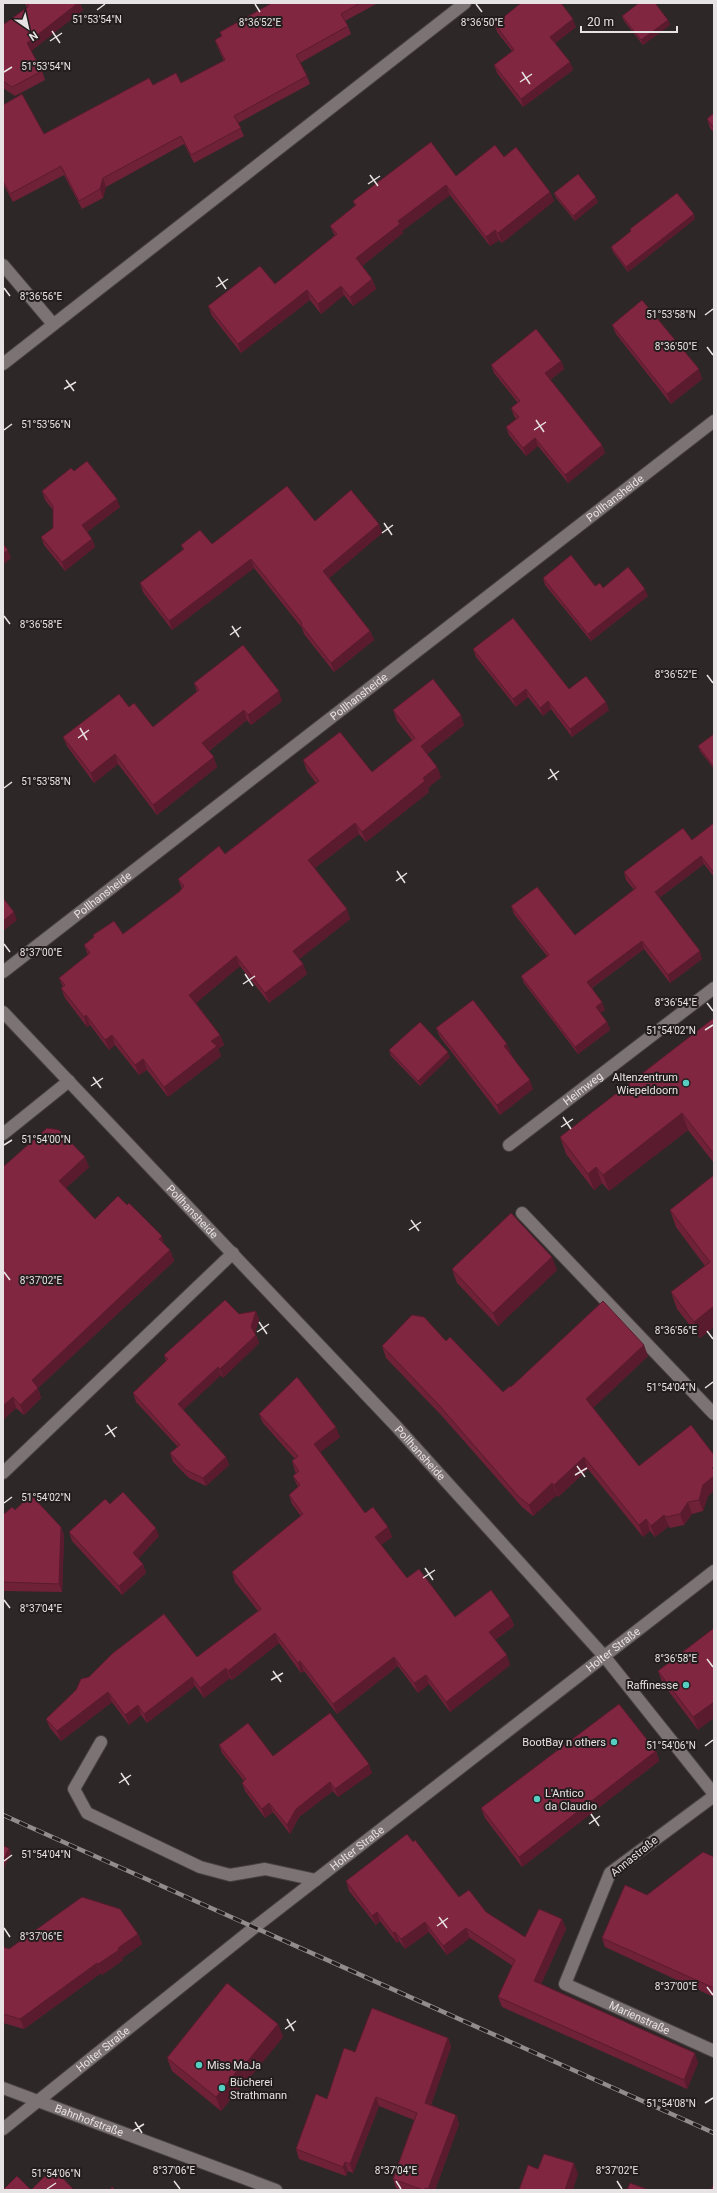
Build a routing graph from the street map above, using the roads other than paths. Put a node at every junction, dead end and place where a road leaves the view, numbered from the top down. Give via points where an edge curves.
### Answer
1 (463, 4) edge
2 (3, 265) edge
3 (54, 324) junction
4 (3, 364) edge
5 (714, 421) edge
6 (3, 972) edge
7 (714, 988) edge
8 (3, 1012) edge
9 (69, 1081) junction
10 (3, 1134) edge
11 (509, 1145) dead end
12 (522, 1213) dead end
13 (233, 1253) junction
14 (714, 1414) edge
15 (3, 1473) edge
16 (714, 1571) edge
17 (604, 1656) junction
18 (101, 1742) dead end
19 (714, 1795) edge
20 (316, 1880) junction
21 (565, 1984) joint
22 (714, 2051) edge
23 (3, 2088) edge
24 (37, 2102) junction
25 (3, 2129) edge
26 (276, 2190) edge

1 - 3 street
2 - 3 street
3 - 4 street
5 - 6 street, Pollhansheide
7 - 11 street, Heimweg
8 - 9 street, Pollhansheide
9 - 10 street
9 - 13 street, Pollhansheide
12 - 14 street
13 - 15 street
13 - 17 street, Pollhansheide via 395,1425
16 - 17 street, Holter Straße
17 - 19 street, Annastraße
17 - 20 street, Holter Straße
18 - 20 street via 74,1789 87,1813 200,1867 230,1875 265,1869
19 - 21 street, Annastraße via 610,1873
20 - 24 street, Holter Straße
21 - 22 street, Marienstraße
23 - 24 street, Bahnhofstraße
24 - 25 street, Holter Straße
24 - 26 street, Bahnhofstraße

